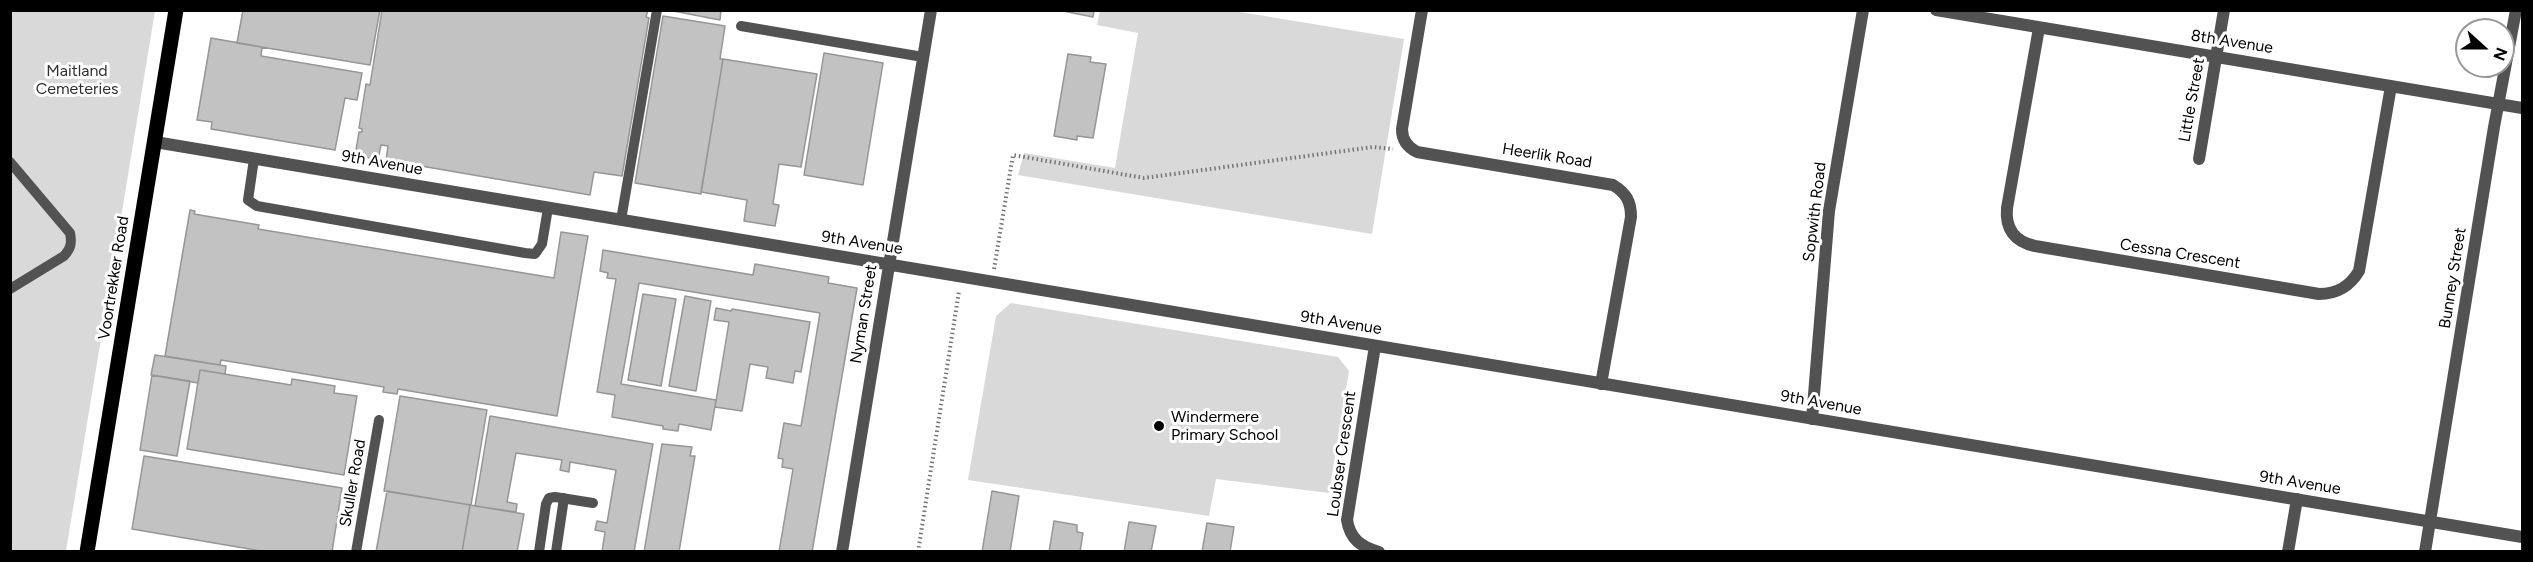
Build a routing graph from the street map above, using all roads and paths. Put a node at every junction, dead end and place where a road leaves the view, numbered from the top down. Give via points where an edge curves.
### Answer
1 (176, 10) edge
2 (657, 10) edge
3 (931, 10) edge
4 (1422, 10) edge
5 (1863, 10) edge
6 (1936, 10) edge
7 (2224, 10) edge
8 (2516, 10) edge
9 (741, 26) dead end
10 (2039, 28) junction
11 (2216, 56) junction
12 (923, 57) junction
13 (2391, 86) junction
14 (2500, 104) junction
15 (2523, 108) edge
16 (155, 142) junction
17 (1412, 150) junction
18 (254, 159) junction
19 (2199, 159) dead end
20 (10, 162) edge
21 (548, 208) junction
22 (621, 220) junction
23 (889, 265) junction
24 (961, 277) junction
25 (992, 282) junction
26 (10, 289) edge
27 (1375, 346) junction
28 (1601, 384) junction
29 (1812, 419) junction
30 (379, 420) dead end
31 (564, 498) junction
32 (2297, 499) junction
33 (592, 503) dead end
34 (2430, 521) junction
35 (2523, 537) edge
36 (87, 552) edge
37 (356, 552) edge
38 (539, 552) edge
39 (556, 552) edge
40 (842, 552) edge
41 (918, 552) edge
42 (1379, 552) edge
43 (2288, 552) edge
44 (2425, 552) edge

1 - 16 main road, Voortrekker Road
2 - 22 lane
3 - 12 street, Nyman Street
4 - 17 street via 1402,129 1404,141
5 - 29 street, Sopwith Road via 1829,211
6 - 10 street, 8th Avenue
7 - 11 street, Little Street
8 - 14 street, Bunney Street
9 - 12 lane
10 - 11 street, 8th Avenue
10 - 13 street, Cessna Crescent via 2007,208 2008,225 2018,240 2319,294 2349,285 2359,271
11 - 13 street, 8th Avenue
11 - 19 street, Little Street
12 - 23 street, Nyman Street
13 - 14 street, 8th Avenue
14 - 15 street, 8th Avenue
14 - 34 street, Bunney Street
16 - 18 street, 9th Avenue
16 - 36 main road, Voortrekker Road
17 - 25 path via 1373,147 1144,178 1013,155
17 - 28 street, Heerlik Road via 1605,183 1626,195 1631,217
18 - 21 street, 9th Avenue
18 - 21 lane via 248,200 257,206 525,253 535,254 542,244
20 - 26 lane via 70,233 72,242 64,256
21 - 22 street, 9th Avenue
22 - 23 street, 9th Avenue
23 - 24 street, 9th Avenue
23 - 40 street, Nyman Street
24 - 25 street, 9th Avenue
24 - 41 path
25 - 27 street, 9th Avenue
27 - 28 street, 9th Avenue
27 - 42 street, Loubser Crescent via 1347,520 1355,540
28 - 29 street, 9th Avenue
29 - 32 street, 9th Avenue
30 - 37 lane, Skuller Road
31 - 33 lane
31 - 38 lane via 549,498 546,504
31 - 39 lane
32 - 34 street, 9th Avenue
32 - 43 street
34 - 35 street, 9th Avenue
34 - 44 street, Bunney Street

